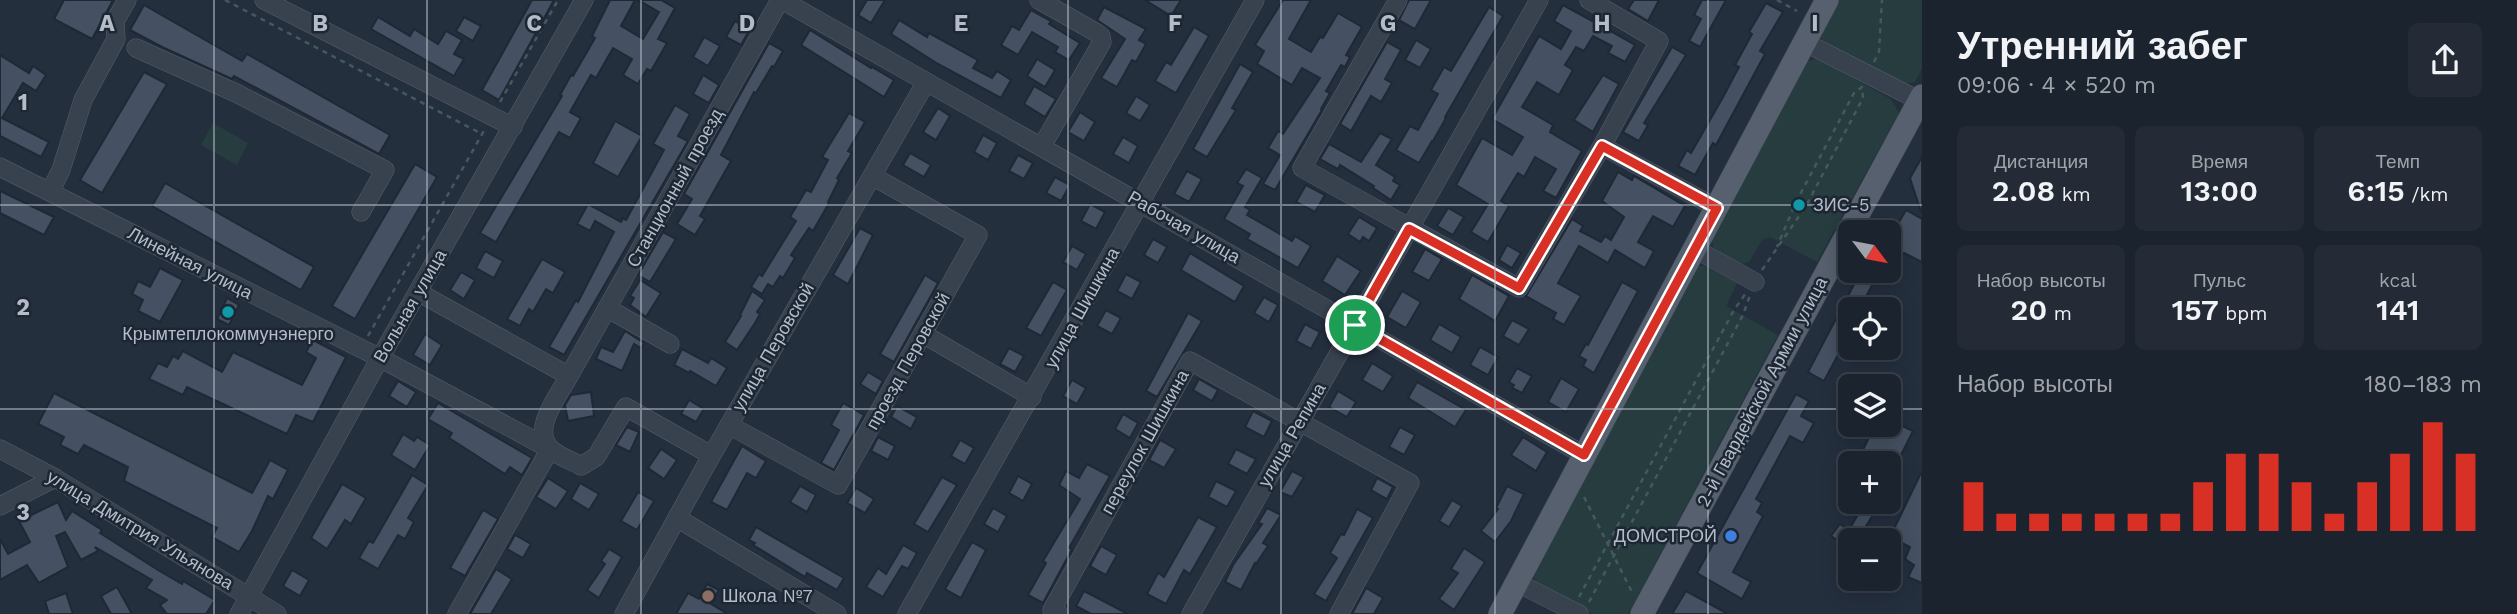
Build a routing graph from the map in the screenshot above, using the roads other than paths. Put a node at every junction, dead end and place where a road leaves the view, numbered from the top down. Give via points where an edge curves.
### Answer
1 (127, 0) edge
2 (264, 0) edge
3 (584, 0) edge
4 (1039, 0) edge
5 (1255, 0) edge
6 (1398, 0) edge
7 (1539, 0) edge
8 (1589, 0) edge
9 (789, 2) edge
10 (1814, 5) edge
11 (296, 7) edge
12 (1806, 43) junction
13 (136, 48) dead end
14 (926, 82) junction
15 (1921, 99) edge
16 (513, 127) junction
17 (1042, 146) junction
18 (1602, 146) junction
19 (0, 167) edge
20 (872, 176) junction
21 (50, 192) junction
22 (1142, 202) junction
23 (1717, 208) junction
24 (362, 212) dead end
25 (1409, 229) junction
26 (1695, 249) junction
27 (1755, 282) road end
28 (418, 292) junction
29 (607, 308) junction
30 (1355, 325) junction
31 (923, 334) junction
32 (670, 344) dead end
33 (380, 358) junction
34 (569, 376) junction
35 (1032, 397) junction
36 (1300, 422) junction
37 (729, 425) junction
38 (0, 449) edge
39 (550, 449) junction
40 (1584, 455) junction
41 (711, 456) junction
42 (55, 478) junction
43 (0, 506) edge
44 (677, 518) junction
45 (1516, 582) junction
46 (249, 596) junction
47 (1580, 609) edge
48 (239, 614) edge
49 (277, 614) edge
50 (457, 614) edge
51 (624, 614) edge
52 (837, 614) edge
53 (907, 614) edge
54 (1059, 614) edge
55 (1191, 614) edge
56 (1339, 614) edge
57 (1500, 614) edge
58 (1642, 614) edge

1 - 21 street via 115,21 116,39 83,100
2 - 11 street
3 - 16 street, Вольная улица
4 - 17 street via 1097,33 1102,42
5 - 22 street, улица Шишкина
6 - 25 street via 1302,168
7 - 25 street, улица Репина
8 - 18 street via 1659,41
9 - 14 street, Рабочая улица
9 - 29 street, Станционный проезд
10 - 12 main road
11 - 16 street
12 - 15 street via 1865,81
12 - 23 main road
13 - 24 street via 236,93 385,170
14 - 17 street, Рабочая улица
14 - 20 street, улица Перовской
15 - 58 main road, 2-й Гвардейской Армии улица
16 - 28 street, Вольная улица
17 - 22 street, Рабочая улица
18 - 23 street
18 - 25 street via 1519,288
19 - 21 street, Линейная улица
20 - 31 street, проезд Перовской via 978,235
20 - 37 street, улица Перовской
21 - 33 street, Линейная улица
22 - 30 street, Рабочая улица
22 - 35 street, улица Шишкина
23 - 26 main road
25 - 30 street, улица Репина
26 - 27 street
26 - 40 main road
28 - 33 street, Вольная улица
28 - 34 street
29 - 32 street
29 - 34 street, Станционный проезд
30 - 36 street, улица Репина
30 - 40 street, Рабочая улица
31 - 35 street
31 - 37 street, проезд Перовской via 838,485
33 - 39 street, Линейная улица
33 - 46 street, Вольная улица
34 - 39 street, Станционный проезд via 544,422
35 - 53 street, улица Шишкина
36 - 54 street, переулок Шишкина via 1190,361 1052,610
36 - 55 street, улица Репина
36 - 56 street, переулок Шишкина via 1410,483
37 - 41 street, улица Перовской
38 - 42 street, улица Дмитрия Ульянова
39 - 41 street, Линейная улица via 581,466 596,457 626,407
39 - 50 street
40 - 45 main road
41 - 44 street, улица Перовской
42 - 43 street
42 - 46 street, улица Дмитрия Ульянова
44 - 51 street, улица Перовской
44 - 52 street
45 - 47 street
45 - 57 main road
46 - 48 street, Вольная улица
46 - 49 street, улица Дмитрия Ульянова

